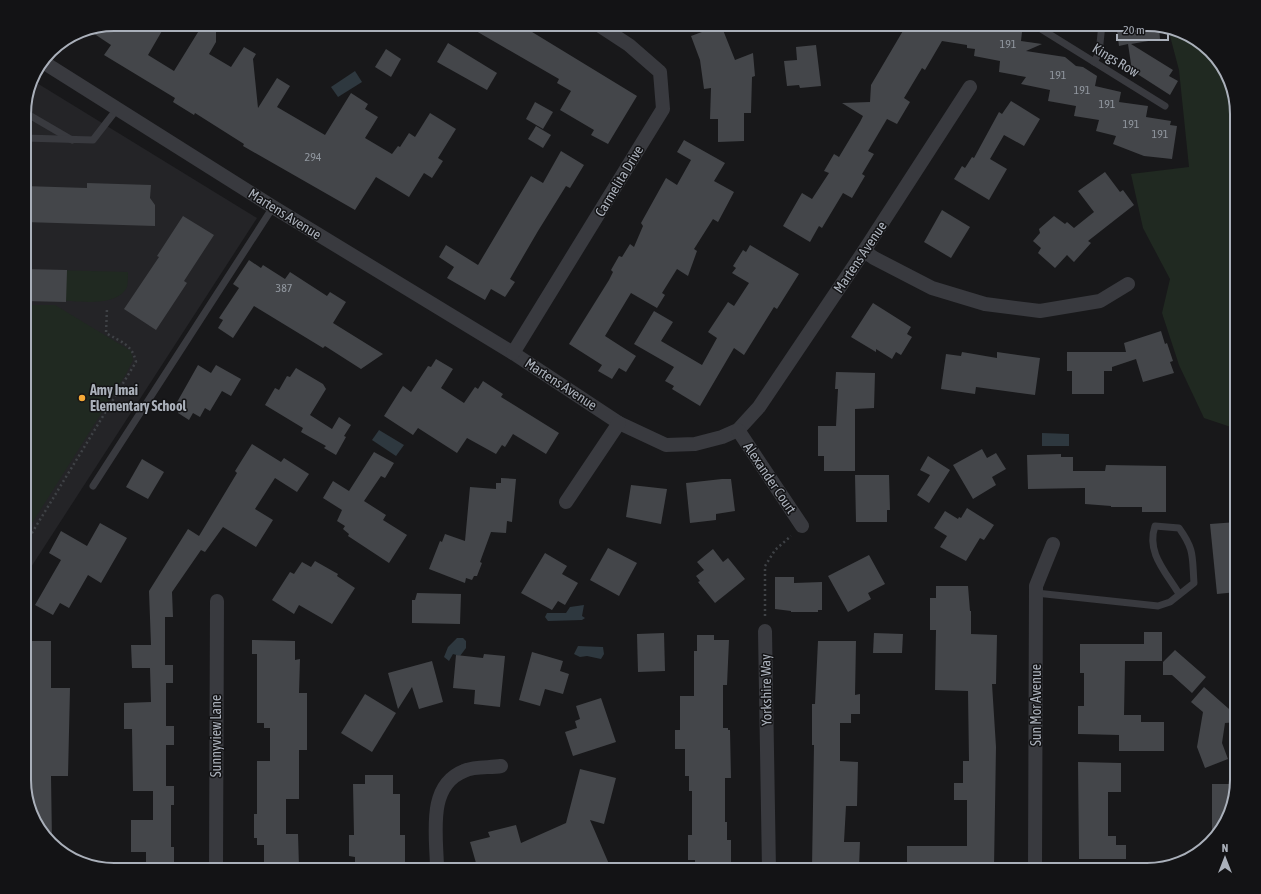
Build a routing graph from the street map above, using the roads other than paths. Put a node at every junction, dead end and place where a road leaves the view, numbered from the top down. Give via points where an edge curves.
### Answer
1 (608, 31) edge
2 (1044, 31) edge
3 (1101, 31) edge
4 (1094, 62) junction
5 (47, 65) edge
6 (970, 87) dead end
7 (1165, 106) dead end
8 (117, 109) junction
9 (31, 116) edge
10 (31, 138) edge
11 (72, 140) junction
12 (273, 207) junction
13 (864, 251) junction
14 (1128, 284) dead end
15 (514, 354) junction
16 (619, 423) junction
17 (738, 430) junction
18 (93, 486) dead end
19 (566, 502) dead end
20 (802, 526) road end
21 (1053, 544) dead end
22 (1036, 593) junction
23 (1179, 594) junction
24 (217, 601) dead end
25 (765, 631) road end
26 (500, 766) dead end
27 (216, 863) edge
28 (437, 863) edge
29 (768, 863) edge
30 (1035, 863) edge

1 - 15 street, Carmelita Drive via 629,45 660,72 663,109
2 - 4 lane, Kings Row
3 - 4 lane via 1099,53
4 - 7 lane, Kings Row
5 - 8 street, Martens Avenue
6 - 13 street, Martens Avenue
8 - 11 lane via 93,140
8 - 12 street, Martens Avenue
9 - 11 lane
10 - 11 lane
12 - 15 street, Martens Avenue
12 - 18 lane
13 - 14 street via 932,288 985,304 1040,311 1100,301
13 - 17 street, Martens Avenue via 759,407
15 - 16 street, Martens Avenue
16 - 17 street, Martens Avenue via 666,445 695,444
16 - 19 street
17 - 20 street, Alexander Court
21 - 22 street, Sun Mor Avenue via 1036,586
22 - 23 lane via 1158,606 1170,602
22 - 30 street, Sun Mor Avenue
23 - 23 lane via 1194,583 1193,553 1179,528 1154,526 1151,536 1153,551
24 - 27 street, Sunnyview Lane
25 - 29 street, Yorkshire Way
26 - 28 street via 464,770 445,783 438,801

